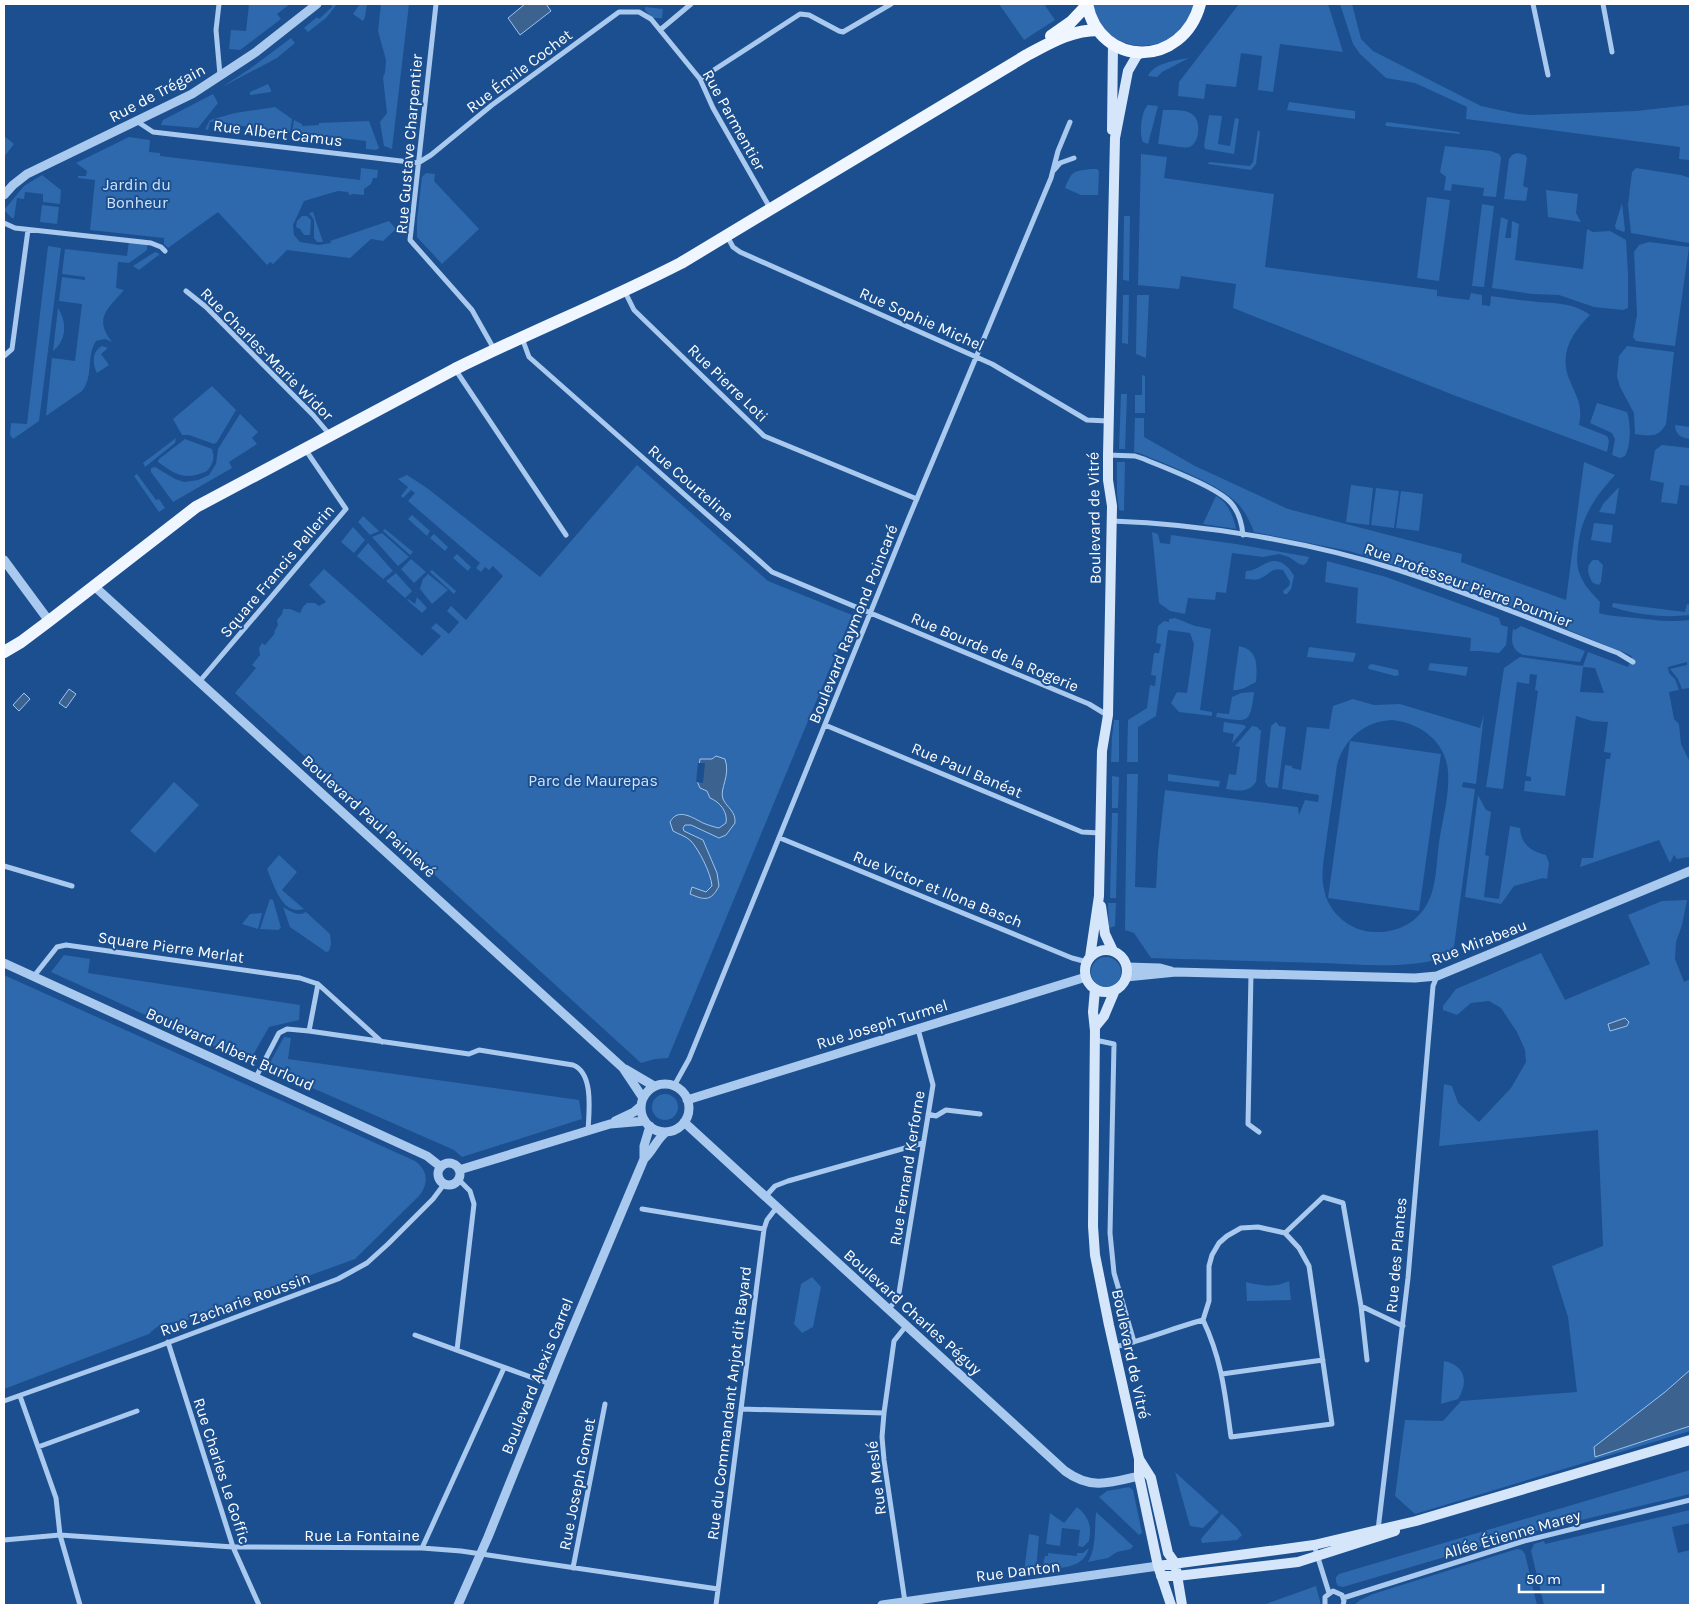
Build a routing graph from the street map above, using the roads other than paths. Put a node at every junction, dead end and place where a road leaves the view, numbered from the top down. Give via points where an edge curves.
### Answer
1 (219, 4) edge
2 (317, 4) edge
3 (436, 4) edge
4 (691, 4) edge
5 (891, 4) edge
6 (1200, 4) edge
7 (1533, 4) edge
8 (1603, 4) edge
9 (1087, 5) edge
10 (639, 12) joint
11 (660, 30) junction
12 (1098, 30) junction
13 (1113, 44) junction
14 (1139, 52) junction
15 (1612, 52) dead end
16 (1027, 55) junction
17 (1548, 75) dead end
18 (220, 77) junction
19 (700, 79) junction
20 (138, 122) junction
21 (1070, 122) dead end
22 (1115, 138) junction
23 (1074, 158) dead end
24 (418, 163) junction
25 (1053, 170) junction
26 (4, 195) edge
27 (770, 209) junction
28 (4, 223) edge
29 (28, 230) junction
30 (726, 236) junction
31 (164, 251) dead end
32 (186, 291) dead end
33 (625, 292) junction
34 (522, 337) junction
35 (494, 349) junction
36 (4, 356) edge
37 (977, 357) junction
38 (455, 369) junction
39 (1109, 421) junction
40 (330, 435) junction
41 (305, 448) junction
42 (1108, 455) junction
43 (917, 499) junction
44 (1112, 521) junction
45 (566, 535) dead end
46 (1244, 535) junction
47 (4, 560) edge
48 (94, 586) junction
49 (871, 613) junction
50 (49, 621) junction
51 (4, 652) edge
52 (1634, 662) dead end
53 (199, 682) junction
54 (1108, 715) junction
55 (825, 725) junction
56 (1100, 833) junction
57 (780, 838) junction
58 (4, 866) edge
59 (1690, 871) edge
60 (72, 886) dead end
61 (1099, 896) junction
62 (1113, 951) junction
63 (1088, 959) junction
64 (4, 963) edge
65 (1126, 972) junction
66 (1251, 974) junction
67 (34, 976) junction
68 (1437, 976) junction
69 (1086, 977) junction
70 (318, 984) junction
71 (1095, 989) junction
72 (1115, 990) junction
73 (1095, 1027) junction
74 (918, 1028) junction
75 (309, 1031) junction
76 (1095, 1040) junction
77 (382, 1042) junction
78 (623, 1068) junction
79 (256, 1077) junction
80 (654, 1086) junction
81 (674, 1086) junction
82 (687, 1100) junction
83 (642, 1102) junction
84 (928, 1114) junction
85 (980, 1114) dead end
86 (684, 1122) junction
87 (610, 1124) junction
88 (647, 1124) junction
89 (588, 1131) junction
90 (666, 1132) junction
91 (1259, 1132) dead end
92 (923, 1143) junction
93 (644, 1159) junction
94 (441, 1167) junction
95 (459, 1170) junction
96 (459, 1180) junction
97 (445, 1183) junction
98 (766, 1197) junction
99 (777, 1207) junction
100 (642, 1209) dead end
101 (764, 1229) junction
102 (1284, 1233) junction
103 (1361, 1306) junction
104 (888, 1309) junction
105 (1204, 1320) junction
106 (906, 1326) junction
107 (1403, 1326) junction
108 (415, 1335) dead end
109 (168, 1342) junction
110 (1134, 1342) junction
111 (1113, 1347) junction
112 (457, 1350) junction
113 (1323, 1360) junction
114 (1367, 1360) dead end
115 (504, 1368) junction
116 (1222, 1374) junction
117 (550, 1384) junction
118 (20, 1396) junction
119 (4, 1402) edge
120 (605, 1404) dead end
121 (741, 1409) junction
122 (137, 1412) dead end
123 (884, 1412) junction
124 (1690, 1440) edge
125 (38, 1447) junction
126 (1139, 1459) junction
127 (1138, 1476) junction
128 (1690, 1500) edge
129 (1378, 1533) junction
130 (60, 1535) junction
131 (4, 1540) edge
132 (1314, 1545) junction
133 (233, 1547) junction
134 (422, 1548) junction
135 (480, 1554) junction
136 (1319, 1556) junction
137 (1175, 1564) junction
138 (573, 1568) junction
139 (1159, 1571) junction
140 (1177, 1576) junction
141 (718, 1589) junction
142 (1329, 1592) junction
143 (1343, 1598) junction
144 (905, 1602) junction
145 (80, 1605) edge
146 (259, 1605) edge
147 (458, 1605) edge
148 (716, 1605) edge
149 (882, 1605) edge
150 (1171, 1605) edge
151 (1182, 1605) edge
152 (1325, 1605) edge
153 (1344, 1605) edge

1 - 18 street via 216,30
2 - 18 street, Rue de Trégain
3 - 24 street, Rue Gustave Charpentier
4 - 11 street
5 - 19 street via 846,31 800,14
6 - 14 main road via 1193,23 1179,40 1161,50
7 - 17 street
8 - 15 street
9 - 12 main road
9 - 16 main road via 1071,22
10 - 11 street, Rue Parmentier
10 - 24 street, Rue Émile Cochet via 619,12
11 - 19 street, Rue Parmentier
12 - 13 main road
12 - 16 main road via 1066,35
13 - 14 main road
13 - 22 main road, Boulevard de Vitré via 1112,130
14 - 22 main road, Boulevard de Vitré via 1128,71
16 - 27 main road
18 - 20 street, Rue de Trégain
19 - 27 street, Rue Parmentier
20 - 24 street, Rue Albert Camus via 153,132
20 - 26 street, Rue de Trégain via 27,174
21 - 25 street, Boulevard Raymond Poincaré
22 - 39 main road, Boulevard de Vitré
23 - 25 street via 1060,163
24 - 35 street, Rue Gustave Charpentier via 410,240 472,310
25 - 37 street, Boulevard Raymond Poincaré
27 - 30 main road
28 - 29 street
29 - 31 street via 151,243
29 - 36 street via 12,349
30 - 33 main road
30 - 37 street, Rue Sophie Michel via 740,252
32 - 40 street, Rue Charles-Marie Widor via 206,307
33 - 34 main road
33 - 43 street, Rue Pierre Loti via 634,310 764,436
34 - 35 main road
34 - 49 street, Rue Courteline via 529,357 772,572
35 - 38 main road
37 - 39 street, Rue Sophie Michel via 1087,420
37 - 43 street, Boulevard Raymond Poincaré
38 - 40 main road
38 - 45 street
39 - 42 main road, Boulevard de Vitré
40 - 41 main road
41 - 48 main road via 196,507
41 - 53 street, Square Francis Pellerin via 346,509
42 - 44 main road, Boulevard de Vitré
42 - 46 street via 1144,459 1217,492 1231,502
43 - 49 street, Boulevard Raymond Poincaré
44 - 46 street, Rue Professeur Pierre Poumier
44 - 54 main road, Boulevard de Vitré
46 - 52 street, Rue Professeur Pierre Poumier via 1322,549 1397,570 1479,599
47 - 50 street
48 - 50 main road
48 - 53 street, Boulevard Paul Painlevé
49 - 54 street, Rue Bourde de la Rogerie via 1089,704
49 - 55 street, Boulevard Raymond Poincaré
50 - 51 main road
53 - 78 street, Boulevard Paul Painlevé
54 - 56 main road, Boulevard de Vitré via 1102,751
55 - 56 street, Rue Paul Banéat via 1082,832
55 - 57 street, Boulevard Raymond Poincaré
56 - 61 main road, Boulevard de Vitré
57 - 63 street, Rue Victor et Ilona Basch via 1072,958
57 - 81 street, Boulevard Raymond Poincaré via 689,1059
58 - 60 street
59 - 68 street, Rue Mirabeau
61 - 62 main road, Boulevard de Vitré via 1106,934
61 - 63 main road, Boulevard de Vitré
62 - 63 main road via 1102,950
62 - 65 main road, Boulevard de Vitré via 1120,954
63 - 69 main road, Boulevard de Vitré
64 - 67 street, Boulevard Albert Burloud
65 - 66 street, Rue Mirabeau via 1160,968 1176,972
65 - 72 main road via 1123,983
66 - 68 street, Rue Mirabeau
66 - 91 street via 1248,1124
67 - 70 street, Square Pierre Merlat via 57,947 66,945 300,978
67 - 79 street, Boulevard Albert Burloud
68 - 107 street, Rue des Plantes via 1433,986
69 - 71 main road
69 - 74 street, Rue Joseph Turmel
70 - 75 street
70 - 77 street, Square Pierre Merlat
71 - 72 main road via 1104,992
71 - 73 main road, Boulevard de Vitré
72 - 73 main road via 1104,1016
73 - 76 main road, Boulevard de Vitré
74 - 82 street, Rue Joseph Turmel
74 - 84 street, Rue Fernand Kerforne via 933,1085
75 - 77 street
75 - 79 street via 288,1029 279,1033
76 - 110 street via 1114,1044 1110,1233 1114,1273
76 - 111 main road, Boulevard de Vitré via 1093,1226 1095,1254
77 - 89 street via 469,1054 479,1050 578,1067 585,1074 589,1095
78 - 80 street, Boulevard Paul Painlevé
78 - 83 street, Boulevard Paul Painlevé
79 - 94 street, Boulevard Albert Burloud via 427,1156
80 - 81 street
80 - 83 street via 647,1091
81 - 82 street via 683,1092
82 - 86 street via 689,1109
83 - 87 street via 634,1112
83 - 88 street
84 - 85 street via 936,1116 946,1110
84 - 92 street, Rue Fernand Kerforne
86 - 90 street
86 - 98 street, Boulevard Charles Péguy
87 - 88 street
87 - 89 street
88 - 90 street
88 - 93 street, Boulevard Alexis Carrel
89 - 95 street
90 - 93 street, Boulevard Alexis Carrel
92 - 98 street via 788,1181 775,1186
92 - 104 street, Rue Fernand Kerforne via 898,1299
93 - 117 street, Boulevard Alexis Carrel
94 - 95 street via 450,1164
94 - 97 street via 439,1178
95 - 96 street
96 - 97 street via 454,1184
96 - 112 street via 470,1190 474,1204
97 - 109 street, Rue Zacharie Roussin via 388,1244 359,1268 338,1279
98 - 99 street, Boulevard Charles Péguy
99 - 101 street, Rue du Commandant Anjot dit Bayard
99 - 104 street, Boulevard Charles Péguy
100 - 101 street
101 - 121 street, Rue du Commandant Anjot dit Bayard
102 - 103 street via 1323,1197 1342,1203
102 - 105 street via 1258,1227 1242,1228 1219,1243 1209,1266 1209,1301
102 - 113 street via 1299,1248 1308,1266
103 - 107 street
103 - 114 street
104 - 106 street, Boulevard Charles Péguy
105 - 110 street
105 - 116 street
106 - 123 street, Rue Meslé via 894,1341
106 - 127 street, Boulevard Charles Péguy via 1072,1476 1100,1484
107 - 129 street, Rue des Plantes
108 - 112 street
109 - 118 street, Rue Zacharie Roussin
109 - 133 street, Rue Charles Le Goffic
110 - 111 street
111 - 126 main road, Boulevard de Vitré
112 - 115 street
113 - 116 street
113 - 116 street via 1332,1424 1231,1437
115 - 117 street
115 - 134 street
117 - 135 street, Boulevard Alexis Carrel
118 - 119 street, Rue Zacharie Roussin
118 - 125 street
120 - 138 street, Rue Joseph Gomet
121 - 123 street
121 - 141 street, Rue du Commandant Anjot dit Bayard
122 - 125 street
123 - 144 street, Rue Meslé via 883,1448
124 - 129 main road via 1416,1521 1401,1529
125 - 130 street via 56,1498
126 - 127 main road, Boulevard de Vitré
126 - 137 main road, Boulevard de Vitré via 1151,1478 1168,1553
127 - 139 main road, Boulevard de Vitré
128 - 143 street, Allée Étienne Marey via 1524,1541
129 - 132 main road
129 - 136 main road
130 - 131 street, Rue La Fontaine
130 - 133 street, Rue La Fontaine
130 - 145 street
132 - 136 street
132 - 137 main road
133 - 134 street, Rue La Fontaine
133 - 146 street, Rue Charles Le Goffic
134 - 135 street, Rue La Fontaine
135 - 138 street, Rue La Fontaine
135 - 147 street, Boulevard Alexis Carrel
136 - 140 main road via 1298,1562
136 - 142 street
137 - 139 main road
137 - 140 main road, Boulevard de Vitré
138 - 141 street, Rue La Fontaine
139 - 140 main road
139 - 144 street, Rue Danton
139 - 150 main road, Boulevard de Vitré
140 - 151 main road, Boulevard de Vitré
141 - 148 street, Rue du Commandant Anjot dit Bayard
142 - 143 street via 1339,1592
142 - 152 street
143 - 153 street
144 - 149 street, Rue Danton

